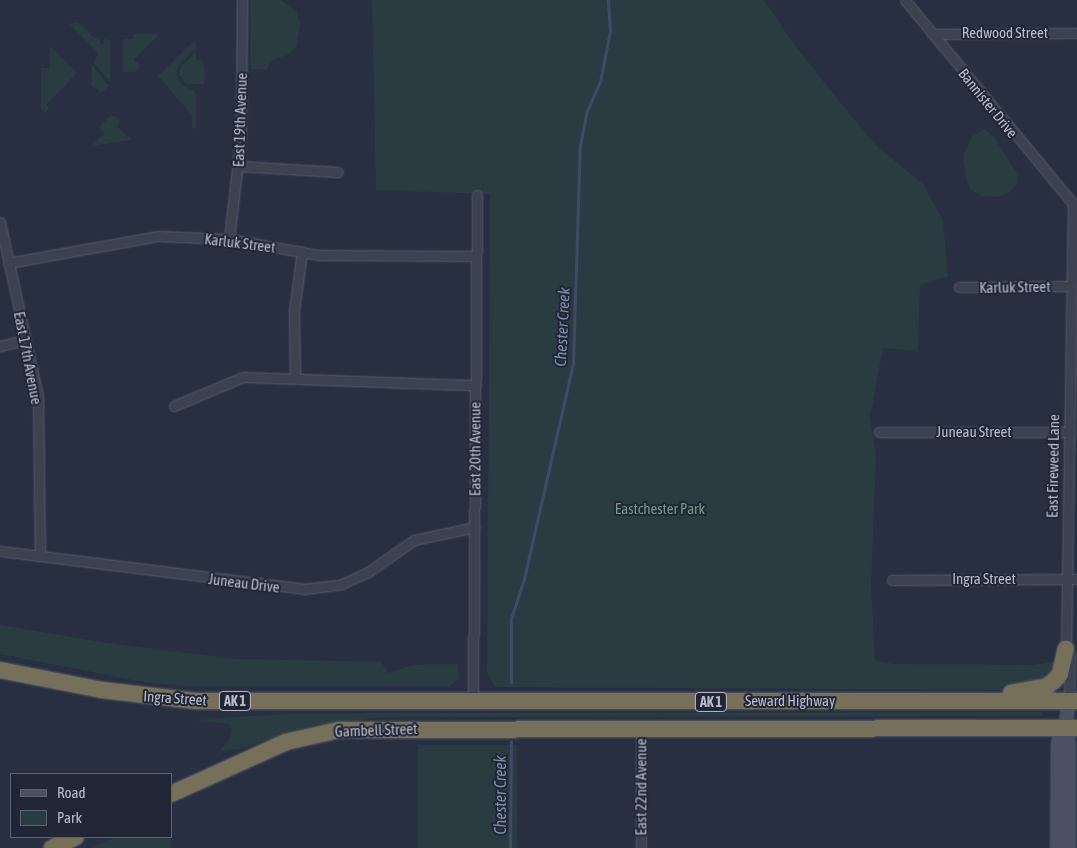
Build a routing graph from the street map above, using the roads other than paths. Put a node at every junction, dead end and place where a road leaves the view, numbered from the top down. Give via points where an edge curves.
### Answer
1 (242, 0) edge
2 (905, 0) edge
3 (1077, 33) edge
4 (932, 34) junction
5 (239, 166) junction
6 (338, 172) dead end
7 (477, 195) dead end
8 (1075, 203) edge
9 (0, 222) edge
10 (229, 239) junction
11 (302, 252) junction
12 (475, 256) junction
13 (8, 263) junction
14 (1070, 286) junction
15 (959, 287) dead end
16 (25, 340) junction
17 (0, 346) edge
18 (295, 378) junction
19 (476, 385) junction
20 (174, 406) dead end
21 (879, 432) dead end
22 (1070, 432) junction
23 (1073, 449) edge
24 (475, 527) junction
25 (0, 551) edge
26 (40, 556) junction
27 (1073, 579) edge
28 (892, 580) dead end
29 (1066, 649) junction
30 (0, 670) edge
31 (950, 701) junction
32 (1073, 701) edge
33 (473, 702) junction
34 (474, 727) joint
35 (641, 727) junction
36 (1071, 727) edge
37 (172, 794) edge
38 (74, 838) edge
39 (52, 848) edge
40 (641, 848) edge
41 (1057, 848) edge
42 (1069, 848) edge

1 - 5 street, East 19th Avenue
2 - 4 street, Bannister Drive
3 - 4 street, Redwood Street
4 - 8 street, Bannister Drive
5 - 6 street
5 - 10 street, East 19th Avenue
7 - 12 street, East 20th Avenue
8 - 14 street, East Fireweed Lane
9 - 13 street, East 17th Avenue
10 - 11 street, Karluk Street
10 - 13 street, Karluk Street via 158,236
11 - 12 street, Karluk Street
11 - 18 street via 294,311
12 - 19 street, East 20th Avenue
13 - 16 street, East 17th Avenue
14 - 15 street, Karluk Street
14 - 22 street, East Fireweed Lane
16 - 17 street
16 - 26 street, East 17th Avenue via 38,397
18 - 19 street
18 - 20 street via 243,377
19 - 24 street, East 20th Avenue
21 - 22 street, Juneau Street
22 - 23 street, East Fireweed Lane
23 - 27 street, East Fireweed Lane
24 - 26 street, Juneau Drive via 414,540 368,572 342,584 304,589
24 - 33 street, East 20th Avenue
25 - 26 street, Juneau Drive
27 - 28 street, Ingra Street
27 - 29 street, East Fireweed Lane
29 - 31 highway via 1060,674 1046,687
29 - 32 street, East Fireweed Lane via 1070,656
30 - 33 highway, Ingra Street / AK 1 via 102,690 196,701
31 - 32 highway, Seward Highway / AK 1
31 - 33 highway, Seward Highway / AK 1
32 - 36 main road, East Fireweed Lane
34 - 35 highway, Seward Highway / AK 1
34 - 37 highway, Gambell Street / AK 1 via 339,730 286,742
35 - 36 highway, Seward Highway / AK 1
35 - 40 street, East 22nd Avenue
36 - 41 main road, East Fireweed Lane via 1058,743
36 - 42 main road, East Fireweed Lane
38 - 39 highway

